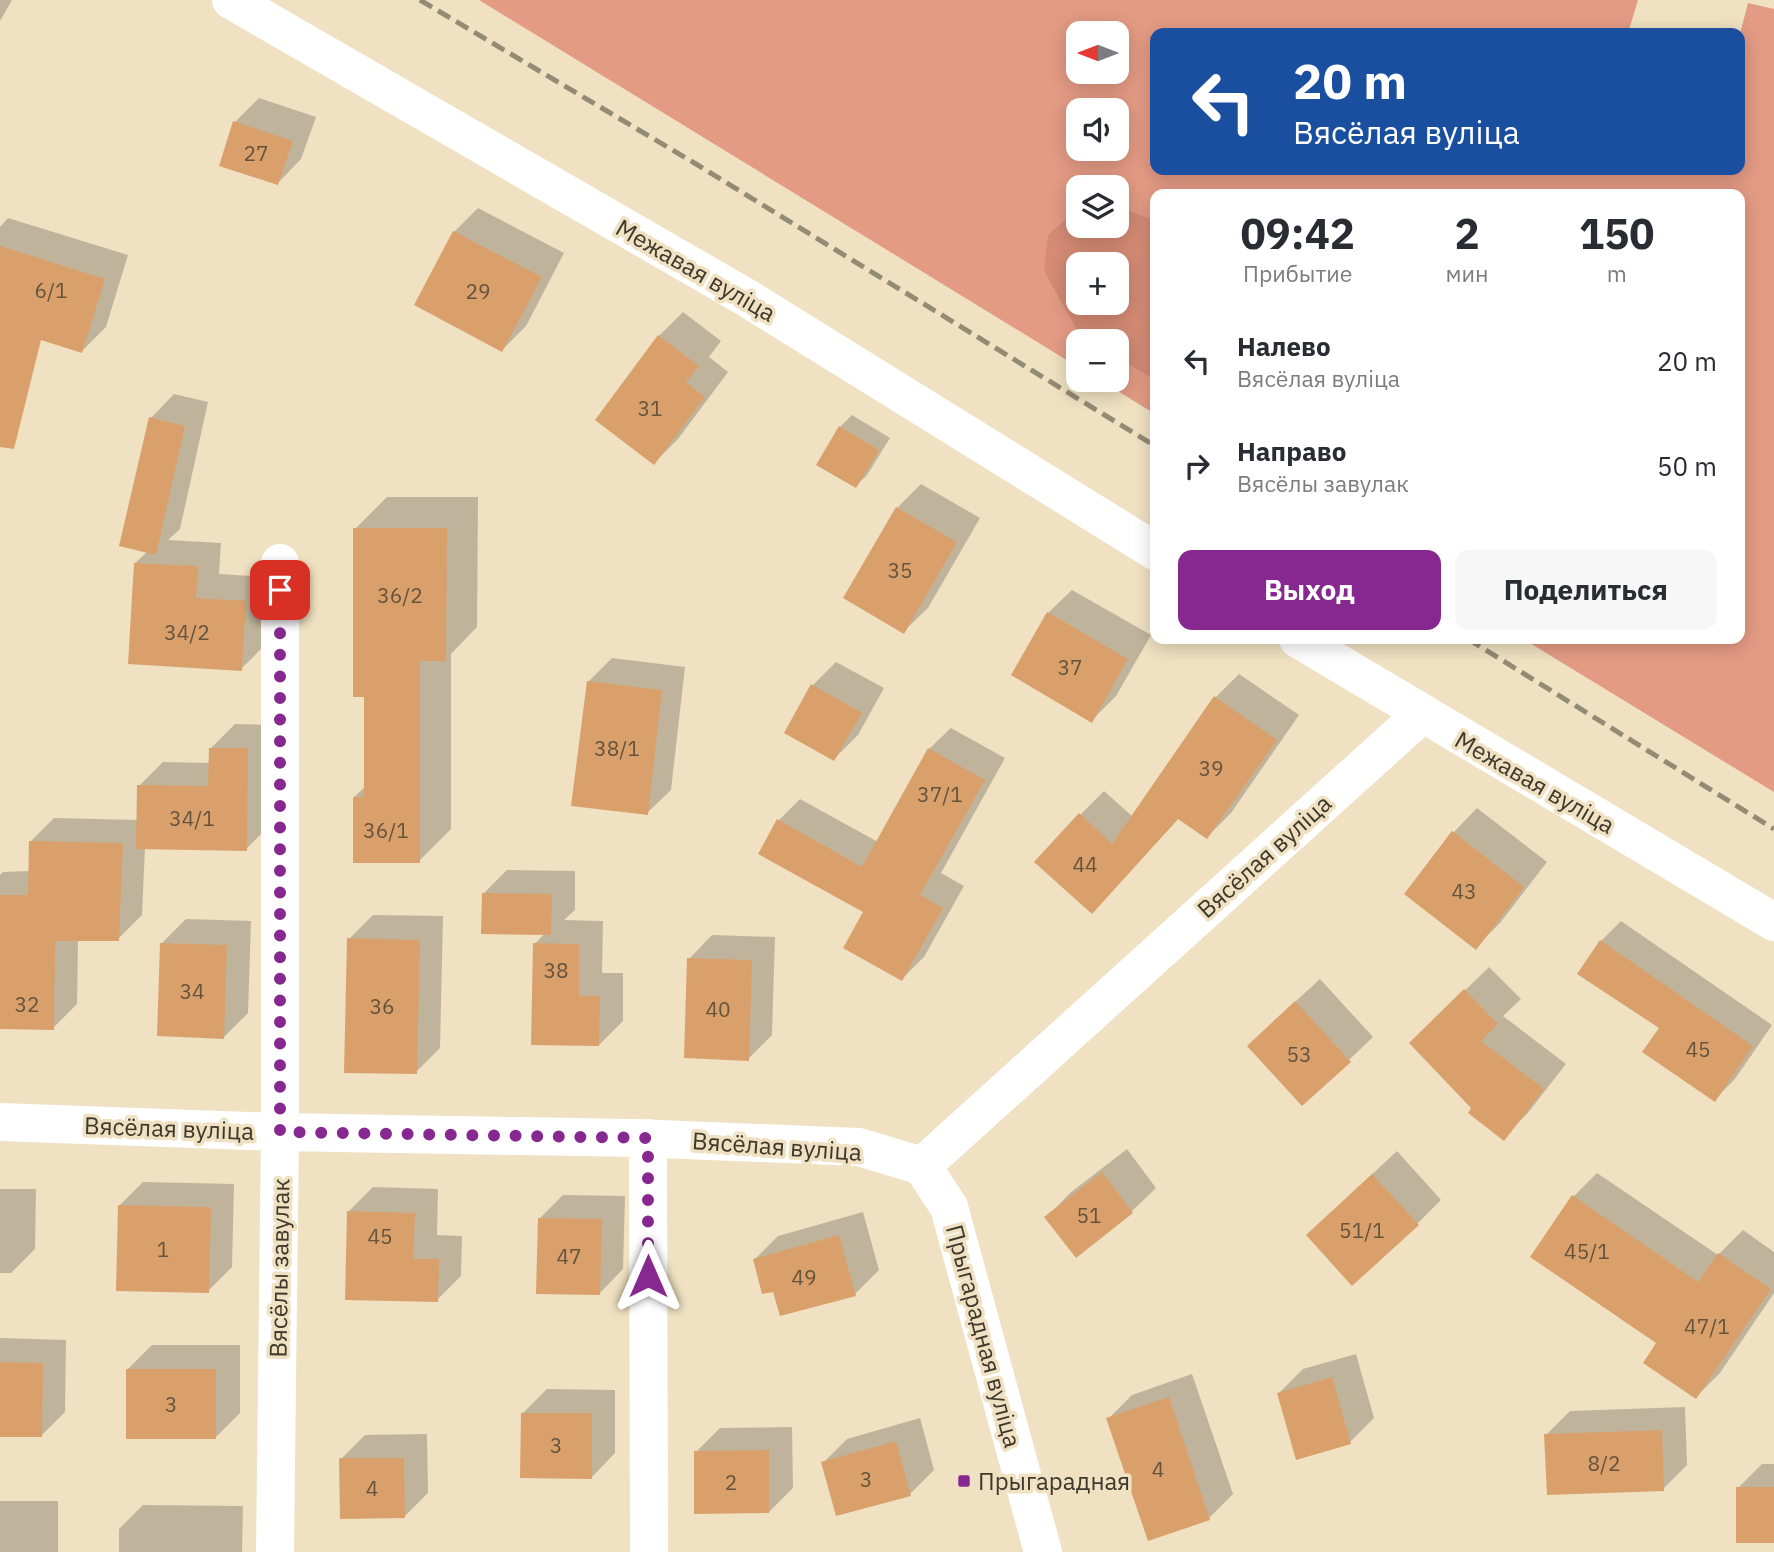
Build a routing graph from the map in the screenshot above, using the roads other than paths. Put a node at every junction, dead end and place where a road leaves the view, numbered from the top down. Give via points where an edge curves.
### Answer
1 (231, 0) edge
2 (1150, 548) edge
3 (280, 563) dead end
4 (1306, 644) edge
5 (1421, 715) junction
6 (1774, 922) edge
7 (0, 1122) edge
8 (280, 1132) junction
9 (648, 1138) junction
10 (922, 1166) junction
11 (275, 1552) edge
12 (649, 1552) edge
13 (1043, 1552) edge

1 - 2 street, Межавая вуліца via 747,298
3 - 8 street, Вясёлы завулак
4 - 5 street, Межавая вуліца
5 - 6 street, Межавая вуліца
5 - 10 street, Вясёлая вуліца
7 - 8 street, Вясёлая вуліца
8 - 9 street, Вясёлая вуліца
8 - 11 street, Вясёлы завулак
9 - 10 street, Вясёлая вуліца via 859,1147
9 - 12 street
10 - 13 street, Прыгарадная вуліца via 949,1207

